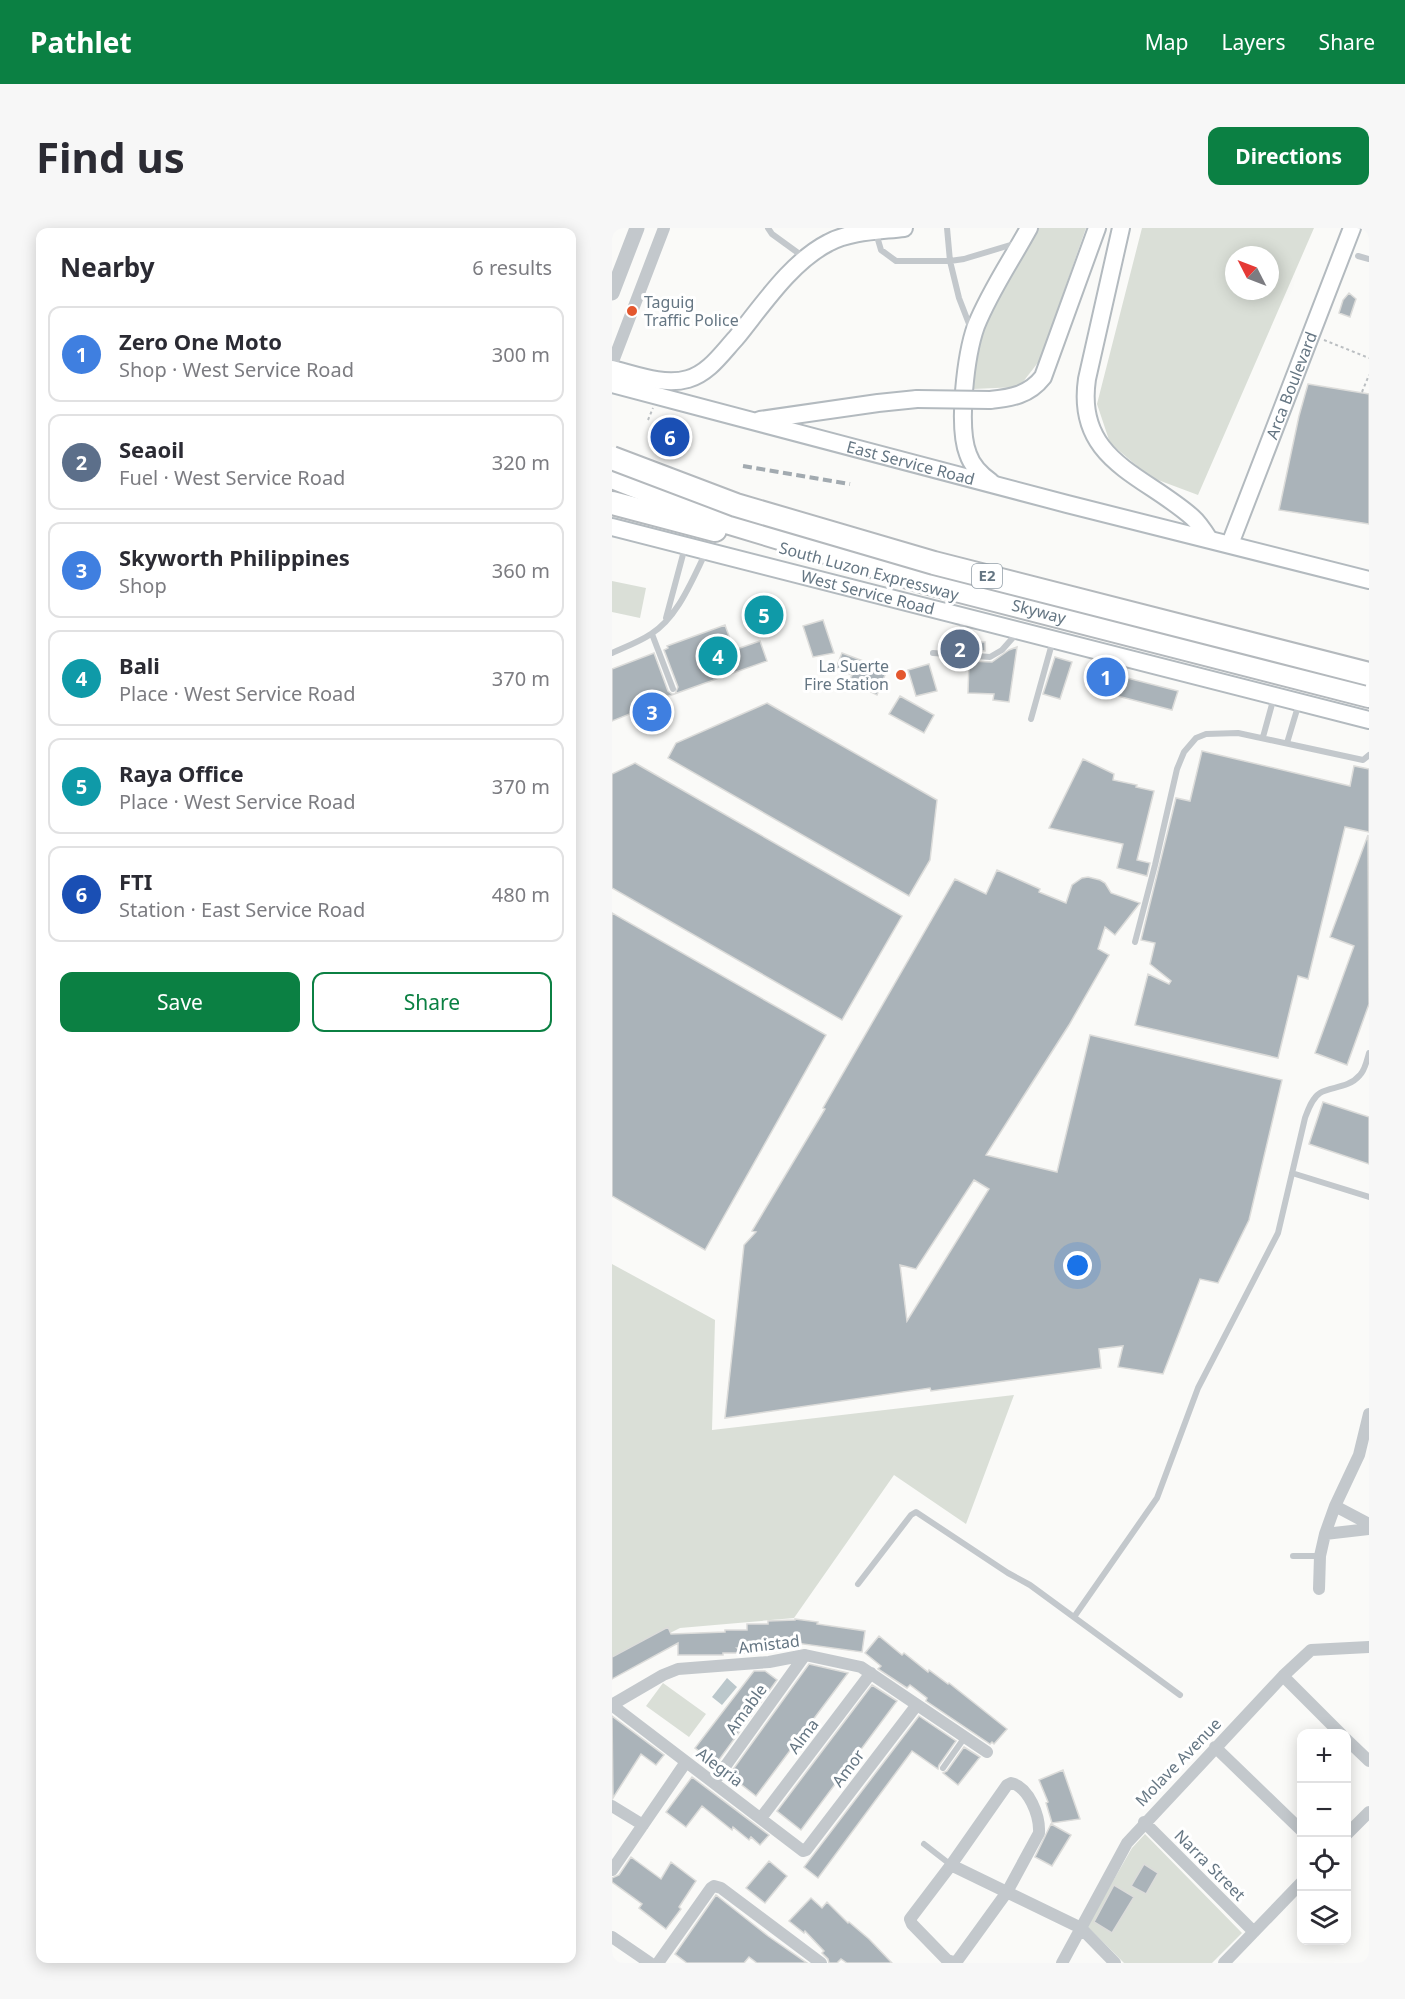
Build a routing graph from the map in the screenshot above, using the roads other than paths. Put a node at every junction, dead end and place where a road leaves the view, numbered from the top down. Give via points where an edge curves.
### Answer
1 (637, 228) edge
2 (664, 228) edge
3 (768, 228) edge
4 (904, 228) edge
5 (947, 228) edge
6 (1097, 228) edge
7 (1121, 228) edge
8 (1352, 228) edge
9 (875, 232) junction
10 (1025, 235) edge
11 (1358, 256) dead end
12 (806, 259) junction
13 (1369, 259) edge
14 (950, 261) junction
15 (612, 293) edge
16 (973, 336) junction
17 (612, 364) edge
18 (612, 369) edge
19 (612, 384) edge
20 (750, 420) junction
21 (612, 458) edge
22 (615, 477) edge
23 (997, 486) junction
24 (612, 503) edge
25 (612, 527) edge
26 (1209, 538) junction
27 (1230, 544) junction
28 (685, 546) junction
29 (706, 551) junction
30 (1369, 580) edge
31 (963, 616) junction
32 (665, 621) junction
33 (1020, 631) junction
34 (652, 634) junction
35 (1053, 639) junction
36 (612, 653) edge
37 (933, 653) dead end
38 (961, 656) junction
39 (1369, 672) edge
40 (674, 689) dead end
41 (1274, 695) junction
42 (1369, 696) edge
43 (1299, 702) junction
44 (1369, 703) edge
45 (1031, 719) dead end
46 (1369, 720) edge
47 (1263, 737) junction
48 (1287, 742) junction
49 (1369, 755) edge
50 (1135, 942) dead end
51 (1369, 1053) edge
52 (1292, 1173) junction
53 (1369, 1197) edge
54 (1369, 1414) edge
55 (1364, 1458) edge
56 (1335, 1506) junction
57 (1369, 1524) edge
58 (1369, 1529) edge
59 (1325, 1534) junction
60 (1293, 1556) dead end
61 (1320, 1556) junction
62 (858, 1584) dead end
63 (1319, 1589) dead end
64 (1074, 1617) junction
65 (1369, 1647) edge
66 (805, 1655) junction
67 (871, 1673) junction
68 (1283, 1676) junction
69 (1180, 1695) dead end
70 (916, 1706) junction
71 (614, 1708) joint
72 (1336, 1729) edge
73 (965, 1736) junction
74 (1351, 1743) edge
75 (1215, 1747) junction
76 (987, 1752) dead end
77 (1369, 1761) edge
78 (686, 1762) junction
79 (943, 1768) dead end
80 (714, 1782) junction
81 (612, 1806) edge
82 (1369, 1812) edge
83 (761, 1818) junction
84 (1144, 1822) junction
85 (643, 1825) junction
86 (1297, 1825) edge
87 (1351, 1831) edge
88 (924, 1844) dead end
89 (806, 1850) joint
90 (951, 1865) junction
91 (612, 1870) edge
92 (1297, 1887) edge
93 (1007, 1892) junction
94 (1081, 1928) junction
95 (1254, 1932) junction
96 (612, 1937) edge
97 (650, 1963) edge
98 (658, 1963) edge
99 (821, 1963) edge
100 (1062, 1963) edge
101 (1115, 1963) edge
102 (1224, 1963) edge

1 - 15 street
2 - 17 street
3 - 12 lane
4 - 9 main road
5 - 14 lane
6 - 20 main road, bridge via 1043,377 1026,392 1011,398 916,399
7 - 26 main road via 1087,379 1087,415 1106,454 1193,518
8 - 27 main road, Arca Boulevard
9 - 12 main road via 839,238
9 - 14 lane via 881,250 896,261
10 - 14 lane
10 - 16 main road via 991,293
11 - 13 lane
12 - 18 main road via 720,357 700,373 670,381
14 - 16 lane
16 - 23 main road via 963,436 973,464
19 - 20 main road, East Service Road
20 - 23 main road, East Service Road
21 - 39 highway, Skyway / E2, bridge via 736,505 934,563
22 - 39 highway, South Luzon Expressway / E2
22 - 42 highway, Skyway / E2 via 730,522 925,582
23 - 26 main road, East Service Road
24 - 44 highway, South Luzon Expressway / E2
25 - 28 main road, West Service Road
26 - 27 main road, East Service Road
27 - 30 main road, East Service Road
28 - 29 main road, West Service Road
28 - 32 lane
29 - 31 main road, West Service Road
29 - 32 lane via 685,595
31 - 33 main road, West Service Road
31 - 38 lane
32 - 34 lane
33 - 35 main road, West Service Road
33 - 38 lane via 990,657
34 - 36 lane
34 - 40 lane
35 - 41 main road, West Service Road
35 - 45 lane
37 - 38 lane
41 - 43 main road, West Service Road
41 - 47 lane
43 - 46 main road, West Service Road
43 - 48 lane
47 - 48 lane
47 - 50 lane via 1206,734 1196,738 1184,752
48 - 49 lane via 1363,760
51 - 52 lane via 1362,1074 1339,1088 1320,1093 1311,1104
52 - 53 lane
52 - 64 lane via 1278,1233 1198,1388 1157,1498
54 - 55 street
55 - 56 street
56 - 57 street
56 - 59 street
58 - 59 street
59 - 61 street
60 - 61 lane
61 - 63 street
62 - 64 lane via 916,1512
64 - 69 lane
65 - 68 street, Molave Avenue via 1311,1650
66 - 67 street, Amistad via 861,1667
66 - 71 street, Amistad via 678,1669 615,1703
66 - 80 street, Amable
67 - 70 street, Amistad
67 - 83 street, Alma
68 - 72 street
68 - 75 street, Molave Avenue
70 - 73 street, Amistad
70 - 89 street, Amor
71 - 78 street, Alegria
73 - 76 street, Amistad
73 - 79 lane
74 - 77 street
75 - 84 street, Molave Avenue
75 - 86 street
78 - 80 street, Alegria
78 - 85 street
80 - 83 street, Alegria
81 - 85 street
82 - 87 street
83 - 89 street, Alegria via 800,1850
84 - 94 street, Molave Avenue via 1126,1843
84 - 95 street, Narra Street
85 - 91 street
88 - 90 lane
90 - 93 street
90 - 93 street via 910,1919 947,1960 957,1961
90 - 93 street via 1007,1785 1017,1785 1027,1795 1039,1833
92 - 95 street
93 - 94 street
94 - 100 street, Molave Avenue
94 - 101 street
95 - 102 street
96 - 97 street
98 - 99 street via 714,1886

